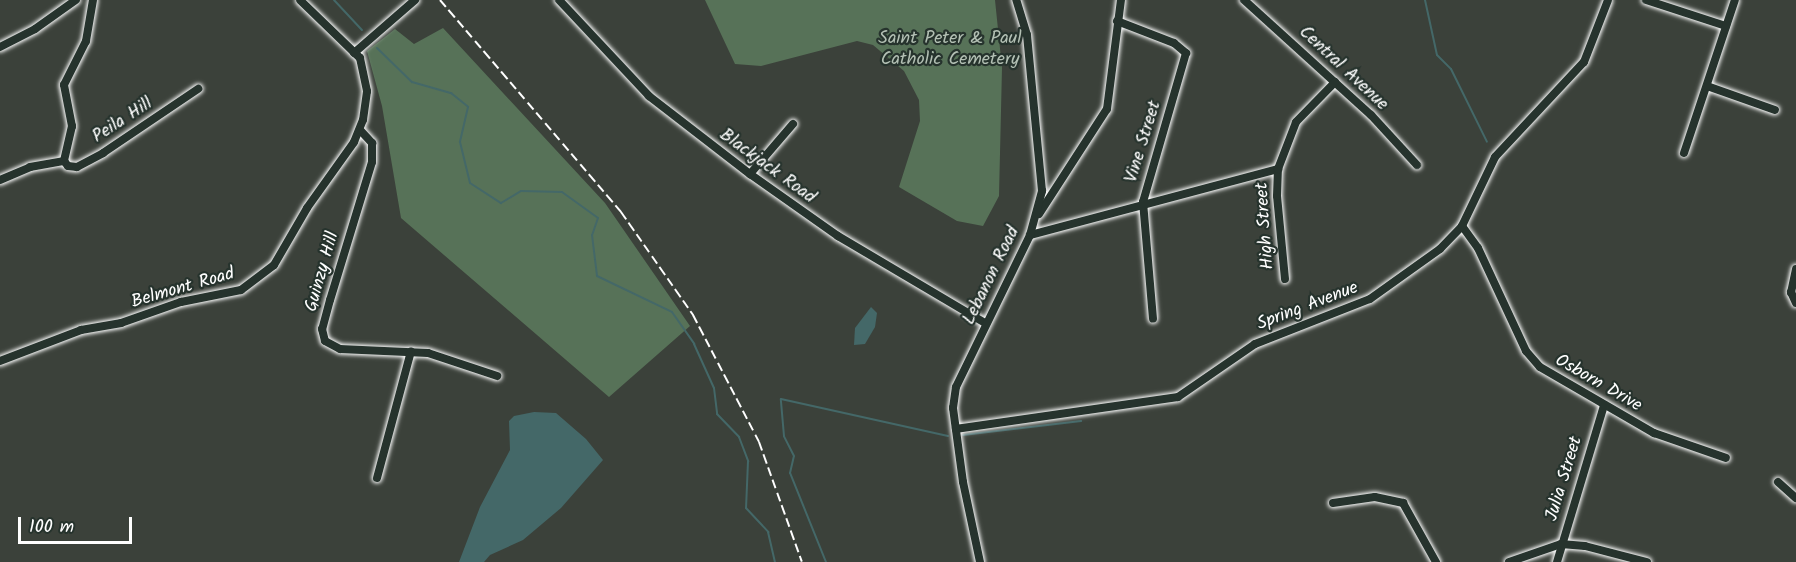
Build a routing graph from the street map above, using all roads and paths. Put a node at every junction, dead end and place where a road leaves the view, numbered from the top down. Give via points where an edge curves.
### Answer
1 (76, 0) edge
2 (93, 0) edge
3 (300, 0) edge
4 (415, 0) edge
5 (559, 0) edge
6 (1016, 0) edge
7 (1121, 0) edge
8 (1244, 0) edge
9 (1608, 0) edge
10 (1646, 0) edge
11 (1734, 0) edge
12 (1117, 21) junction
13 (1726, 26) junction
14 (0, 47) edge
15 (354, 53) junction
16 (1335, 82) junction
17 (1707, 86) junction
18 (198, 89) dead end
19 (1775, 110) dead end
20 (793, 124) dead end
21 (360, 130) junction
22 (1684, 153) dead end
23 (64, 161) junction
24 (1417, 165) dead end
25 (1278, 169) junction
26 (750, 174) junction
27 (0, 180) edge
28 (1143, 204) junction
29 (1036, 218) junction
30 (1462, 226) junction
31 (1030, 235) junction
32 (1796, 269) edge
33 (1285, 279) dead end
34 (1796, 303) edge
35 (1153, 319) dead end
36 (985, 323) junction
37 (411, 351) junction
38 (0, 361) edge
39 (497, 376) dead end
40 (1604, 405) junction
41 (956, 429) junction
42 (1726, 458) dead end
43 (377, 478) dead end
44 (1778, 482) dead end
45 (1796, 498) edge
46 (1333, 503) dead end
47 (1561, 544) junction
48 (980, 562) edge
49 (1436, 562) edge
50 (1509, 562) edge
51 (1557, 562) edge
52 (1647, 562) edge

1 - 14 street via 35,29
2 - 23 street, Peila Hill via 86,41 64,85 72,126
3 - 15 street
4 - 15 street
5 - 26 street, Blackjack Road via 649,96
6 - 29 street, Lebanon Road via 1027,35 1042,175
7 - 12 street
8 - 16 street, Central Avenue
9 - 30 street, Spring Avenue via 1584,62 1495,157
10 - 13 street
11 - 13 street
12 - 28 street, Vine Street via 1174,43 1186,53
12 - 29 street via 1107,109
13 - 17 street
15 - 21 street, Belmont Road via 360,58 367,82
16 - 24 street, Central Avenue via 1387,130
16 - 25 street, High Street via 1296,122
17 - 19 street
17 - 22 street
18 - 23 street, Peila Hill via 135,134 77,167
20 - 26 street
21 - 37 street, Guinzy Hill via 372,143 372,162 330,300 323,336 340,349
21 - 38 street, Belmont Road via 274,265 253,283 241,290 64,335
23 - 27 street, Peila Hill via 30,167
25 - 28 street
25 - 33 street, High Street
26 - 36 street, Blackjack Road via 838,236
28 - 31 street
28 - 35 street, Vine Street
29 - 31 street, Lebanon Road
30 - 40 street, Osborn Drive via 1478,248 1529,356 1545,371
30 - 41 street, Spring Avenue via 1440,249 1370,299 1255,344 1178,397
31 - 36 street, Lebanon Road
32 - 34 street via 1791,298
36 - 41 street, Lebanon Road via 956,387
37 - 39 street, Guinzy Hill via 447,358
37 - 43 street
40 - 42 street, Osborn Drive via 1654,433
40 - 47 street, Julia Street
41 - 48 street, Lebanon Road
44 - 45 street
46 - 49 street via 1375,497 1403,503
47 - 50 street
47 - 51 street, Julia Street
47 - 52 street

